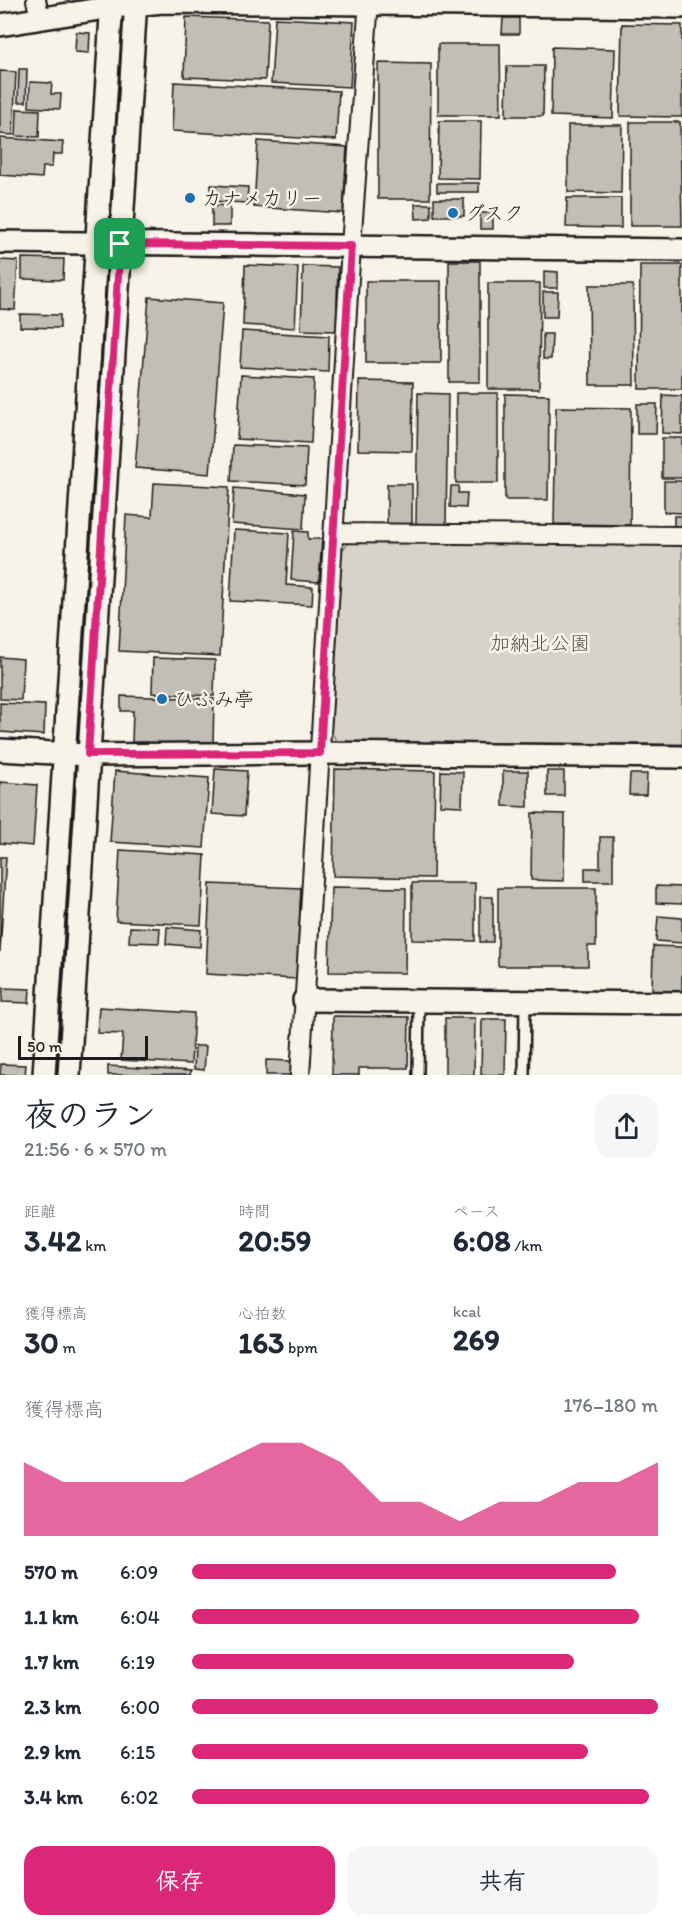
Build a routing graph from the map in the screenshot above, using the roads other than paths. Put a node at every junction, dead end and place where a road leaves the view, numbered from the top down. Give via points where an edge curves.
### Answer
1 (136, 2) edge
2 (369, 2) edge
3 (112, 3) edge
4 (682, 7) edge
5 (38, 9) edge
6 (0, 25) edge
7 (0, 242) edge
8 (97, 243) junction
9 (120, 244) junction
10 (351, 246) junction
11 (682, 250) edge
12 (333, 532) junction
13 (682, 536) edge
14 (0, 750) edge
15 (64, 753) junction
16 (320, 753) junction
17 (88, 754) junction
18 (682, 757) edge
19 (304, 1000) junction
20 (419, 1001) junction
21 (525, 1002) junction
22 (682, 1004) edge
23 (44, 1075) edge
24 (69, 1075) edge
25 (300, 1075) edge
26 (418, 1075) edge
27 (524, 1075) edge

1 - 2 street
1 - 3 street
1 - 9 street
2 - 4 street
2 - 10 street
3 - 5 street
3 - 8 street
5 - 6 street
7 - 8 street
8 - 9 street
8 - 15 street
9 - 10 street
9 - 17 street
10 - 11 street
10 - 12 street
12 - 13 street
12 - 16 street
14 - 15 street
15 - 17 street
15 - 23 street
16 - 17 street
16 - 18 street
16 - 19 street
17 - 24 street
19 - 20 street
19 - 25 street
20 - 21 street
20 - 26 lane
21 - 22 street
21 - 27 lane

